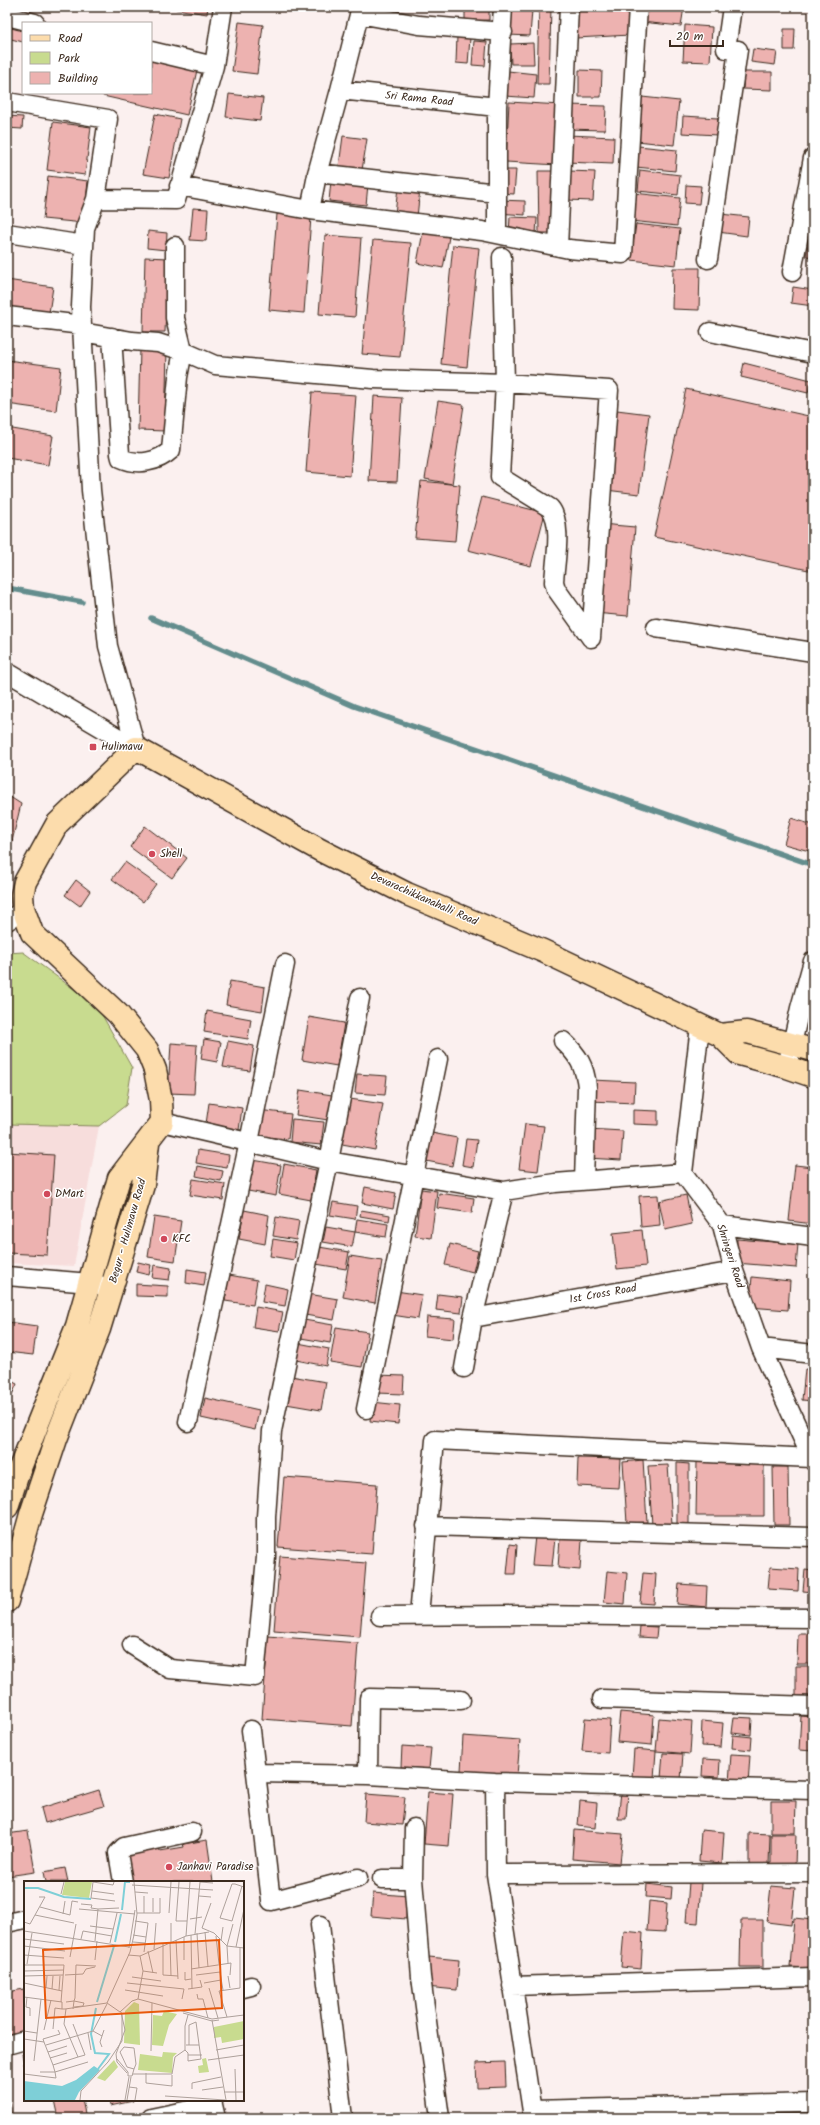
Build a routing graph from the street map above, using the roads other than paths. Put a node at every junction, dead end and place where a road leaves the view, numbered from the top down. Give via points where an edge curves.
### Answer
1 (224, 7) edge
2 (503, 7) edge
3 (569, 7) edge
4 (638, 7) edge
5 (732, 7) edge
6 (360, 11) edge
7 (7, 16) edge
8 (31, 22) edge
9 (503, 32) junction
10 (152, 51) edge
11 (214, 66) junction
12 (340, 90) junction
13 (7, 102) edge
14 (497, 107) junction
15 (813, 158) edge
16 (317, 173) junction
17 (179, 186) junction
18 (497, 193) junction
19 (96, 199) junction
20 (310, 210) junction
21 (497, 226) dead end
22 (7, 232) edge
23 (84, 245) junction
24 (175, 246) dead end
25 (558, 247) junction
26 (502, 257) dead end
27 (708, 259) dead end
28 (792, 272) dead end
29 (7, 316) edge
30 (82, 328) junction
31 (710, 332) dead end
32 (112, 337) junction
33 (183, 351) junction
34 (813, 353) edge
35 (505, 383) junction
36 (656, 628) dead end
37 (813, 652) edge
38 (7, 672) edge
39 (136, 748) junction
40 (15, 914) edge
41 (813, 961) edge
42 (285, 964) dead end
43 (360, 998) dead end
44 (700, 1026) junction
45 (720, 1035) junction
46 (563, 1041) dead end
47 (792, 1044) junction
48 (813, 1050) edge
49 (438, 1059) dead end
50 (787, 1067) junction
51 (813, 1076) edge
52 (162, 1122) junction
53 (249, 1142) junction
54 (148, 1143) junction
55 (329, 1161) junction
56 (683, 1173) junction
57 (414, 1176) junction
58 (584, 1180) junction
59 (504, 1191) junction
60 (722, 1225) junction
61 (813, 1237) edge
62 (734, 1271) junction
63 (7, 1276) edge
64 (90, 1282) junction
65 (112, 1288) junction
66 (473, 1318) junction
67 (761, 1348) junction
68 (813, 1354) edge
69 (464, 1368) dead end
70 (366, 1409) dead end
71 (188, 1422) dead end
72 (813, 1460) edge
73 (7, 1507) edge
74 (426, 1526) junction
75 (813, 1537) edge
76 (7, 1601) edge
77 (380, 1616) dead end
78 (418, 1616) junction
79 (813, 1618) edge
80 (132, 1645) dead end
81 (602, 1699) dead end
82 (460, 1700) dead end
83 (813, 1706) edge
84 (252, 1730) dead end
85 (257, 1773) junction
86 (368, 1775) junction
87 (495, 1782) junction
88 (813, 1790) edge
89 (414, 1828) dead end
90 (192, 1832) dead end
91 (813, 1873) edge
92 (496, 1874) junction
93 (358, 1878) dead end
94 (382, 1879) dead end
95 (413, 1879) junction
96 (123, 1881) edge
97 (24, 1919) edge
98 (7, 1924) edge
99 (320, 1925) dead end
100 (813, 1977) edge
101 (512, 1986) junction
102 (24, 2040) edge
103 (7, 2045) edge
104 (813, 2102) edge
105 (533, 2114) edge
106 (151, 2118) edge
107 (216, 2118) edge
108 (343, 2118) edge
109 (440, 2118) edge

1 - 11 street
2 - 9 street
3 - 25 street
4 - 25 street via 623,254
5 - 27 street via 726,49 738,50
6 - 9 street via 419,25
6 - 12 street
7 - 8 street
9 - 14 street
10 - 11 street
11 - 17 street
12 - 14 street, Sri Rama Road
12 - 16 street
13 - 19 street via 108,119
14 - 18 street
15 - 28 street
16 - 18 street
16 - 20 street
17 - 19 street via 176,200
17 - 20 street
18 - 21 street
19 - 23 street via 85,228
20 - 25 street via 482,231
22 - 23 street
23 - 30 street
24 - 33 street via 175,318
26 - 35 street
29 - 30 street
30 - 32 street
30 - 39 street via 91,490 104,619 113,667
31 - 34 street
32 - 33 street via 158,343
32 - 33 street via 120,454 130,462 147,462 171,450
33 - 35 street via 215,365 373,379
35 - 35 street via 609,390 591,638 556,589 554,582 557,530 554,512 500,477
36 - 37 street
38 - 39 street
39 - 40 main road via 57,824 25,882
39 - 44 main road, Devarachikkanahalli Road via 320,850 407,894 543,951
40 - 52 main road via 118,1014 147,1050 155,1070
41 - 47 street
42 - 53 street
43 - 55 street
44 - 45 main road, Devarachikkanahalli Road
44 - 56 street
45 - 47 main road via 747,1032
45 - 50 main road, Devarachikkanahalli Road via 739,1054
46 - 58 street via 582,1062 586,1073
47 - 48 main road
47 - 50 street
49 - 57 street
50 - 51 main road, Devarachikkanahalli Road
52 - 53 street
52 - 54 main road
53 - 55 street
53 - 71 street
54 - 64 main road, Begur - Hulimavu Road via 119,1178
54 - 65 main road, Begur - Hulimavu Road via 143,1185
55 - 57 street
55 - 80 street via 272,1431 266,1557 255,1677 170,1669
56 - 58 street
56 - 60 street, Shringeri Road
57 - 59 street
57 - 70 street
58 - 59 street
59 - 66 street
60 - 61 street
60 - 62 street, Shringeri Road
62 - 66 street, 1st Cross Road
62 - 67 street, Shringeri Road
63 - 64 street
64 - 65 street
64 - 73 main road, Begur - Hulimavu Road via 78,1326 18,1473
65 - 76 main road, Begur - Hulimavu Road via 99,1329 56,1439 31,1514
66 - 69 street
67 - 68 street
67 - 72 street, Shringeri Road
72 - 74 street via 435,1440
74 - 75 street
74 - 78 street
77 - 78 street
78 - 79 street
81 - 83 street
82 - 86 street via 369,1698
84 - 85 street
85 - 86 street
85 - 93 street via 271,1901
86 - 87 street
87 - 88 street
87 - 92 street
89 - 95 street
90 - 96 street via 124,1846 118,1853
91 - 92 street
92 - 101 street
94 - 95 street
95 - 109 street via 421,1977
97 - 98 street
99 - 108 street
100 - 101 street
101 - 105 street
102 - 103 street
104 - 105 street
106 - 107 street via 213,2105

